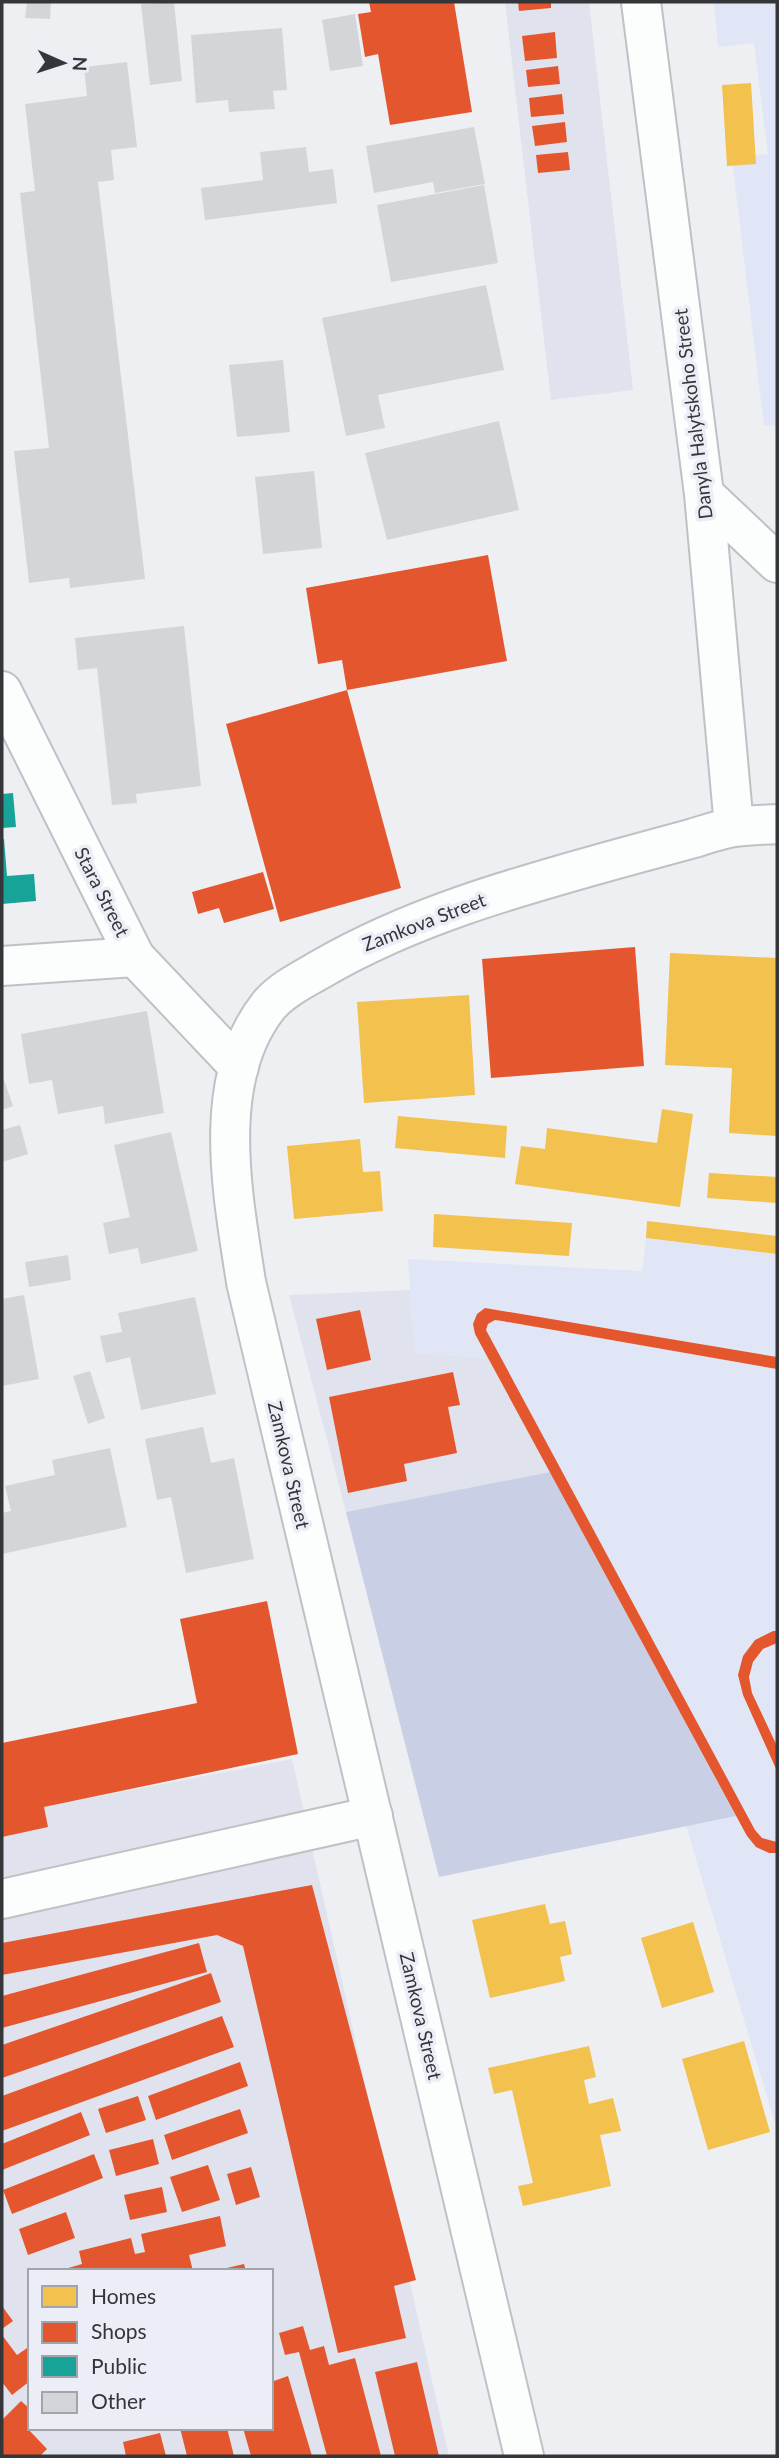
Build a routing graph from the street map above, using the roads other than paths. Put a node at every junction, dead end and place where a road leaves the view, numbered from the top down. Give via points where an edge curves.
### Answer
1 (641, 2) edge
2 (704, 494) junction
3 (777, 563) edge
4 (2, 691) edge
5 (777, 824) edge
6 (734, 827) junction
7 (135, 957) junction
8 (2, 966) edge
9 (239, 1067) junction
10 (373, 1816) junction
11 (2, 1899) edge
12 (524, 2456) edge

1 - 2 main road, Danyla Halytskoho Street
2 - 3 main road
2 - 6 main road, Danyla Halytskoho Street
4 - 7 main road, Stara Street
5 - 6 main road, Zamkova Street
6 - 9 main road, Zamkova Street via 516,887 352,951 285,990 269,1006
7 - 8 main road
7 - 9 main road, Stara Street
9 - 10 main road, Zamkova Street via 230,1159 246,1282
10 - 11 main road
10 - 12 main road, Zamkova Street

